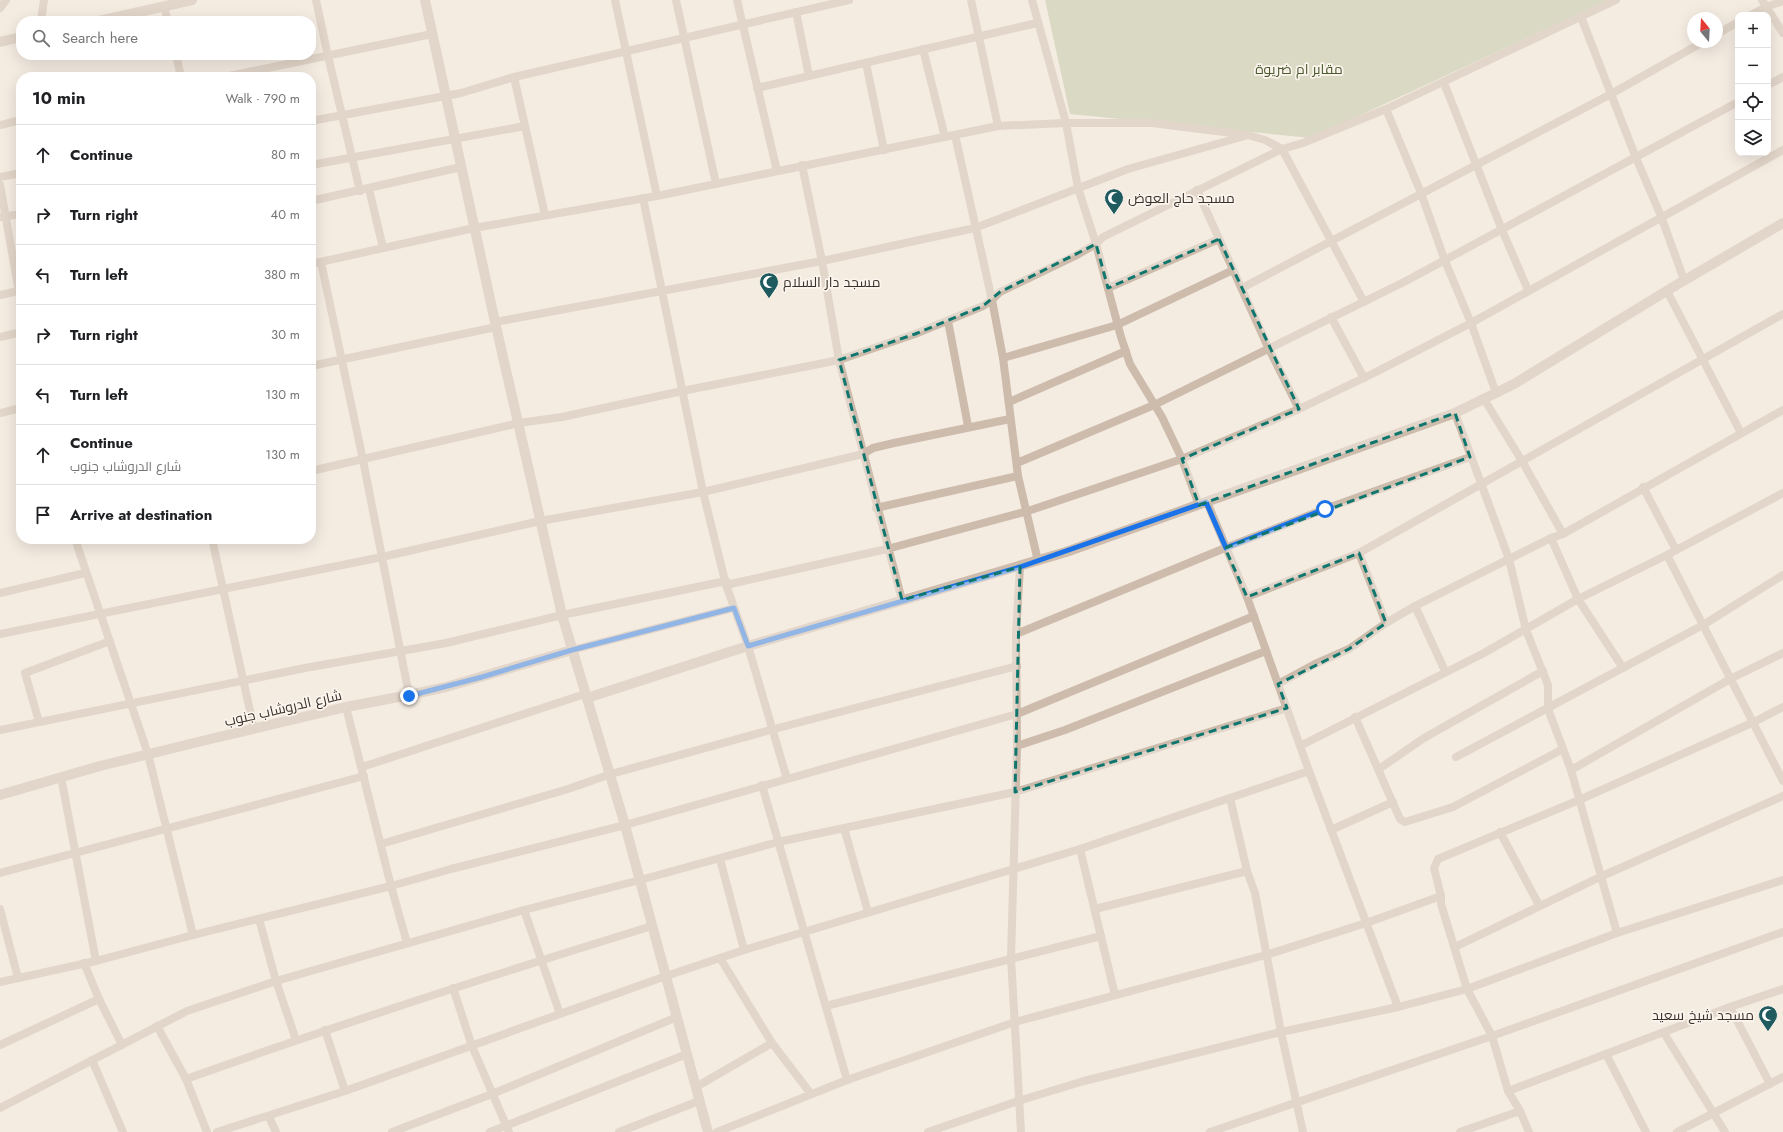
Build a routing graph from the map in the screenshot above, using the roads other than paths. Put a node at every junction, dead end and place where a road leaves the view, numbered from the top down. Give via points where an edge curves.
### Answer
1 (6, 0) edge
2 (44, 0) edge
3 (192, 0) edge
4 (316, 0) edge
5 (425, 0) edge
6 (616, 0) edge
7 (676, 0) edge
8 (737, 0) edge
9 (849, 0) edge
10 (971, 0) edge
11 (1032, 0) edge
12 (1616, 0) edge
13 (1783, 1) edge
14 (178, 2) edge
15 (1764, 3) edge
16 (164, 7) junction
17 (0, 8) edge
18 (796, 12) junction
19 (1754, 12) edge
20 (42, 16) edge
21 (123, 16) edge
22 (167, 16) edge
23 (1581, 17) junction
24 (1037, 23) junction
25 (743, 24) junction
26 (1735, 24) edge
27 (1723, 31) edge
28 (1783, 33) edge
29 (432, 34) junction
30 (979, 37) junction
31 (16, 38) edge
32 (684, 38) junction
33 (0, 42) edge
34 (1692, 48) edge
35 (924, 49) junction
36 (627, 50) junction
37 (328, 56) junction
38 (316, 58) edge
39 (177, 60) edge
40 (308, 60) edge
41 (866, 63) junction
42 (180, 72) edge
43 (249, 72) edge
44 (809, 76) junction
45 (514, 77) junction
46 (1783, 77) edge
47 (1444, 83) junction
48 (1770, 84) edge
49 (757, 88) junction
50 (1611, 94) junction
51 (445, 96) junction
52 (1735, 104) edge
53 (1386, 109) junction
54 (341, 115) junction
55 (316, 120) edge
56 (16, 121) edge
57 (1066, 122) junction
58 (0, 125) edge
59 (525, 126) junction
60 (998, 126) junction
61 (955, 135) junction
62 (1248, 135) junction
63 (945, 137) junction
64 (454, 140) junction
65 (1282, 149) junction
66 (884, 150) junction
67 (1783, 150) edge
68 (1636, 158) junction
69 (352, 159) junction
70 (316, 164) edge
71 (802, 165) junction
72 (1476, 165) junction
73 (461, 167) junction
74 (777, 171) junction
75 (16, 174) edge
76 (0, 177) edge
77 (716, 184) junction
78 (0, 185) edge
79 (1078, 188) junction
80 (369, 189) junction
81 (1197, 190) junction
82 (360, 191) junction
83 (1421, 193) junction
84 (657, 196) junction
85 (643, 198) junction
86 (316, 200) edge
87 (16, 215) edge
88 (545, 215) junction
89 (1661, 216) junction
90 (3, 217) edge
91 (1783, 223) edge
92 (474, 228) junction
93 (975, 228) junction
94 (1502, 230) junction
95 (1219, 239) junction
96 (1332, 240) junction
97 (1096, 244) junction
98 (383, 248) junction
99 (16, 254) edge
100 (822, 260) junction
101 (1445, 261) junction
102 (321, 262) junction
103 (316, 263) edge
104 (1233, 270) junction
105 (1684, 280) junction
106 (1108, 288) junction
107 (1242, 288) junction
108 (1528, 290) junction
109 (16, 291) edge
110 (662, 291) junction
111 (1666, 291) junction
112 (0, 295) edge
113 (992, 300) junction
114 (1364, 302) junction
115 (1783, 314) edge
116 (1331, 317) junction
117 (948, 321) junction
118 (1471, 323) junction
119 (496, 324) junction
120 (1117, 326) junction
121 (16, 333) edge
122 (0, 337) edge
123 (1268, 347) junction
124 (1126, 351) junction
125 (1003, 358) junction
126 (1702, 359) junction
127 (341, 360) junction
128 (839, 360) junction
129 (316, 365) edge
130 (1364, 378) junction
131 (682, 391) junction
132 (1496, 393) junction
133 (1484, 399) junction
134 (1009, 402) junction
135 (1154, 405) junction
136 (16, 409) edge
137 (1299, 409) junction
138 (1783, 410) edge
139 (0, 413) edge
140 (1455, 413) junction
141 (1010, 419) junction
142 (519, 423) junction
143 (968, 426) junction
144 (1741, 433) junction
145 (863, 454) junction
146 (1470, 457) junction
147 (1182, 459) junction
148 (363, 460) junction
149 (1522, 461) junction
150 (1017, 463) junction
151 (316, 470) edge
152 (1018, 476) junction
153 (1482, 484) junction
154 (1643, 488) junction
155 (703, 492) junction
156 (1783, 493) edge
157 (1203, 504) junction
158 (876, 508) junction
159 (1028, 511) junction
160 (540, 521) junction
161 (1563, 534) junction
162 (1551, 538) junction
163 (76, 544) edge
164 (213, 544) edge
165 (1226, 548) junction
166 (887, 549) junction
167 (1676, 550) junction
168 (1359, 553) junction
169 (1667, 555) junction
170 (382, 557) junction
171 (1509, 559) junction
172 (1038, 561) junction
173 (1020, 567) junction
174 (85, 573) junction
175 (1783, 575) edge
176 (726, 583) junction
177 (222, 589) junction
178 (0, 592) edge
179 (1247, 596) junction
180 (1578, 599) junction
181 (902, 600) junction
182 (1415, 606) junction
183 (734, 608) junction
184 (101, 614) junction
185 (562, 615) junction
186 (1254, 616) junction
187 (1386, 623) junction
188 (1703, 625) junction
189 (1526, 630) junction
190 (0, 634) edge
191 (1016, 634) junction
192 (110, 641) junction
193 (748, 646) junction
194 (572, 650) junction
195 (1266, 651) junction
196 (400, 652) junction
197 (1783, 652) edge
198 (1017, 666) junction
199 (1623, 668) junction
200 (1445, 671) junction
201 (1543, 671) junction
202 (1732, 678) junction
203 (243, 681) junction
204 (1278, 684) junction
205 (409, 696) junction
206 (586, 696) junction
207 (132, 704) junction
208 (346, 707) junction
209 (1783, 707) edge
210 (1287, 708) junction
211 (1548, 709) junction
212 (1017, 714) junction
213 (1355, 717) junction
214 (39, 722) junction
215 (1754, 722) junction
216 (254, 729) junction
217 (774, 729) junction
218 (0, 730) edge
219 (1016, 746) junction
220 (1300, 746) junction
221 (1563, 749) junction
222 (148, 754) junction
223 (1456, 757) dead end
224 (362, 767) junction
225 (1378, 769) junction
226 (1570, 770) junction
227 (1309, 771) junction
228 (611, 774) junction
229 (364, 776) junction
230 (62, 777) junction
231 (787, 779) junction
232 (1783, 781) edge
233 (762, 785) junction
234 (1015, 792) junction
235 (0, 795) edge
236 (1783, 796) edge
237 (1230, 798) junction
238 (1579, 800) junction
239 (1393, 802) junction
240 (625, 825) junction
241 (166, 827) junction
242 (844, 828) junction
243 (1331, 830) junction
244 (1500, 832) junction
245 (778, 842) junction
246 (381, 844) junction
247 (1080, 849) junction
248 (75, 852) junction
249 (720, 859) junction
250 (1014, 869) junction
251 (1247, 871) junction
252 (0, 873) edge
253 (1600, 876) junction
254 (640, 880) junction
255 (1783, 880) edge
256 (391, 886) junction
257 (1441, 896) junction
258 (1539, 905) junction
259 (0, 909) edge
260 (1095, 909) junction
261 (524, 910) junction
262 (868, 912) junction
263 (259, 919) junction
264 (1366, 924) junction
265 (652, 926) junction
266 (804, 931) junction
267 (1783, 932) edge
268 (1616, 933) junction
269 (193, 935) junction
270 (1101, 936) junction
271 (407, 943) junction
272 (1456, 947) junction
273 (744, 950) junction
274 (1266, 955) junction
275 (720, 958) junction
276 (1011, 958) junction
277 (540, 960) junction
278 (96, 961) junction
279 (84, 963) junction
280 (666, 976) junction
281 (18, 978) junction
282 (276, 981) junction
283 (0, 982) edge
284 (453, 988) junction
285 (1467, 989) junction
286 (1783, 989) edge
287 (1114, 995) junction
288 (99, 999) junction
289 (826, 1006) junction
290 (1398, 1007) junction
291 (1730, 1007) junction
292 (560, 1014) junction
293 (677, 1017) junction
294 (1015, 1022) junction
295 (157, 1026) junction
296 (325, 1030) junction
297 (1281, 1032) junction
298 (1664, 1032) junction
299 (1492, 1036) junction
300 (296, 1040) junction
301 (772, 1043) junction
302 (0, 1045) edge
303 (122, 1045) junction
304 (472, 1046) junction
305 (687, 1054) junction
306 (1606, 1054) junction
307 (92, 1060) junction
308 (1783, 1077) edge
309 (186, 1079) junction
310 (847, 1080) junction
311 (1770, 1084) junction
312 (696, 1087) junction
313 (345, 1091) junction
314 (1508, 1091) junction
315 (492, 1094) junction
316 (811, 1094) junction
317 (699, 1101) junction
318 (1018, 1101) junction
319 (1297, 1103) junction
320 (0, 1108) edge
321 (1520, 1111) junction
322 (1712, 1112) junction
323 (269, 1117) junction
324 (508, 1129) edge
325 (123, 1132) edge
326 (207, 1132) edge
327 (216, 1132) edge
328 (276, 1132) edge
329 (392, 1132) edge
330 (490, 1132) edge
331 (619, 1132) edge
332 (708, 1132) edge
333 (717, 1132) edge
334 (930, 1132) edge
335 (1021, 1132) edge
336 (1210, 1132) edge
337 (1303, 1132) edge
338 (1460, 1132) edge
339 (1529, 1132) edge
340 (1646, 1132) edge
341 (1677, 1132) edge
342 (1725, 1132) edge

1 - 17 street
2 - 20 street
3 - 14 street
4 - 37 street
5 - 29 street
6 - 36 street
7 - 32 street
8 - 25 street
9 - 18 street
10 - 30 street
11 - 24 street
12 - 23 street
13 - 15 street
14 - 16 street
15 - 19 street
15 - 28 street
16 - 21 street
16 - 22 street
18 - 25 street
18 - 44 street
23 - 47 street
23 - 50 street
24 - 30 street
24 - 57 street
25 - 32 street
25 - 49 street
26 - 27 street
29 - 37 street
29 - 51 street
30 - 35 street
30 - 60 street
31 - 33 street
32 - 36 street
32 - 77 street
34 - 50 street
35 - 41 street
35 - 63 street
36 - 45 street
36 - 84 street
37 - 38 street
37 - 54 street
39 - 42 street
40 - 43 street
41 - 44 street
41 - 66 street
44 - 49 street
45 - 51 street via 468,92
45 - 59 street
46 - 48 street
47 - 53 street
47 - 72 street
49 - 74 street
50 - 68 street
50 - 72 street
51 - 54 street
51 - 64 street
52 - 68 street
53 - 65 street
53 - 83 street
54 - 55 street
54 - 69 street
56 - 58 street
57 - 60 street
57 - 62 street via 1152,123
57 - 79 street
59 - 64 street
59 - 88 street
60 - 61 street
61 - 63 street
61 - 93 street
62 - 65 street
62 - 79 street via 1137,166
63 - 66 street
64 - 69 street
64 - 73 street
65 - 81 street
65 - 96 street
66 - 71 street
67 - 89 street
68 - 89 street
68 - 94 street
69 - 70 street
69 - 82 street
71 - 74 street
71 - 100 street
72 - 83 street
72 - 94 street
73 - 80 street
73 - 92 street
74 - 77 street
75 - 76 street
77 - 84 street
78 - 90 street
79 - 93 street
79 - 97 street
80 - 82 street
80 - 98 street
81 - 95 street
81 - 97 street via 1103,237
82 - 86 street
83 - 96 street
83 - 101 street
84 - 85 street
85 - 88 street
85 - 110 street
87 - 90 street
88 - 92 street
89 - 105 street
89 - 108 street
90 - 99 street
91 - 105 street
92 - 98 street
92 - 119 street
93 - 100 street
93 - 113 street
94 - 101 street
94 - 108 street
95 - 104 street
95 - 106 street
96 - 107 street
96 - 114 street
97 - 106 street
97 - 113 street via 1000,292
98 - 102 street
100 - 110 street
100 - 128 street
101 - 114 street
101 - 118 street
102 - 103 street
102 - 127 street
104 - 107 street
104 - 120 street
105 - 111 street
106 - 120 street
107 - 123 street
108 - 118 street
109 - 112 street
110 - 119 street
110 - 131 street
111 - 126 street
111 - 132 street
113 - 117 street
113 - 125 street
114 - 116 street
115 - 126 street
116 - 123 street
116 - 130 street
117 - 128 street
117 - 143 street
118 - 130 street
118 - 132 street
119 - 127 street
119 - 142 street
120 - 124 street
120 - 125 street
121 - 122 street
123 - 135 street
123 - 137 street
124 - 134 street
124 - 135 street via 1130,364
125 - 134 street
126 - 144 street
126 - 149 street
127 - 129 street
127 - 148 street
128 - 131 street
128 - 145 street
130 - 137 street
131 - 142 street via 562,417
131 - 155 street
132 - 133 street
133 - 140 street
133 - 149 street
134 - 141 street
135 - 147 street
135 - 150 street
136 - 139 street
137 - 147 street
138 - 144 street
140 - 146 street
140 - 157 street
141 - 143 street
141 - 150 street
142 - 148 street
142 - 160 street
143 - 145 street via 883,446
144 - 154 street
145 - 155 street
145 - 158 street
146 - 153 street
146 - 165 street
147 - 157 street
147 - 159 street
148 - 151 street
148 - 170 street
149 - 153 street
149 - 161 street
150 - 152 street
152 - 158 street
152 - 159 street
153 - 168 street
153 - 171 street
154 - 161 street
154 - 167 street
155 - 160 street
155 - 176 street
156 - 167 street
157 - 165 street
157 - 172 street
158 - 166 street
159 - 166 street
159 - 172 street
160 - 170 street
160 - 185 street
161 - 162 street
162 - 171 street
162 - 180 street
163 - 174 street
164 - 177 street
165 - 179 street
165 - 191 street
166 - 176 street
166 - 181 street
167 - 169 street
168 - 179 street
168 - 187 street
169 - 180 street
169 - 188 street
170 - 177 street
170 - 196 street
171 - 182 street
171 - 189 street
172 - 173 street
173 - 181 street
173 - 191 street
174 - 178 street
174 - 184 street
175 - 188 street
176 - 183 street
176 - 185 street
177 - 184 street
177 - 203 street
179 - 186 street
180 - 189 street
180 - 199 street
181 - 193 street
182 - 187 street
182 - 200 street
183 - 193 street
183 - 194 street
184 - 190 street
184 - 192 street
185 - 194 street
185 - 196 street
186 - 195 street
186 - 212 street
187 - 204 street via 1349,649
188 - 199 street
188 - 202 street
189 - 200 street
189 - 201 street
191 - 198 street
192 - 207 street
192 - 214 street via 25,673
193 - 206 street
193 - 217 street
194 - 205 street, شارع الدروشاب جنوب
194 - 206 street
195 - 204 street
195 - 219 street via 1080,725
196 - 203 street
196 - 205 street
197 - 202 street
198 - 212 street
198 - 217 street
199 - 211 street
200 - 213 street
201 - 211 street via 1548,685
201 - 225 street via 1424,738
202 - 215 street
202 - 226 street
203 - 207 street
203 - 216 street
204 - 210 street
205 - 208 street, شارع الدروشاب جنوب
206 - 224 street
206 - 228 street
207 - 214 street
207 - 222 street
208 - 216 street, شارع الدروشاب جنوب
208 - 224 street
209 - 215 street
210 - 220 street
210 - 234 street
211 - 221 street
211 - 223 street
212 - 219 street
212 - 231 street
213 - 220 street
213 - 225 street
214 - 218 street
215 - 232 street
215 - 238 street
216 - 222 street, شارع الدروشاب جنوب
217 - 228 street
217 - 231 street
219 - 234 street
220 - 227 street
221 - 226 street
221 - 239 street via 1453,807 1410,822 1400,819
222 - 230 street, شارع الدروشاب جنوب
222 - 241 street
224 - 229 street
225 - 239 street
226 - 238 street
227 - 237 street
227 - 243 street
228 - 240 street
228 - 246 street
229 - 241 street
229 - 246 street
230 - 235 street, شارع الدروشاب جنوب
230 - 248 street
231 - 233 street
233 - 240 street
233 - 245 street
234 - 242 street
234 - 250 street
236 - 253 street
237 - 247 street
237 - 251 street
238 - 244 street
238 - 253 street
239 - 243 street
240 - 254 street
240 - 256 street
241 - 248 street
241 - 269 street
242 - 245 street
242 - 262 street
243 - 264 street
244 - 257 street via 1438,859 1434,868
244 - 258 street
245 - 249 street
245 - 266 street
246 - 256 street
247 - 250 street
247 - 260 street
248 - 252 street
248 - 278 street
249 - 254 street
249 - 273 street
250 - 262 street
250 - 276 street
251 - 260 street
251 - 274 street via 1255,892
253 - 258 street
253 - 268 street
254 - 261 street
254 - 265 street
255 - 268 street
256 - 263 street
256 - 271 street
257 - 264 street
257 - 272 street via 1441,904
258 - 272 street
259 - 281 street
260 - 270 street
261 - 271 street
261 - 277 street
262 - 266 street
263 - 269 street
263 - 282 street
264 - 274 street
264 - 290 street
265 - 277 street
265 - 280 street
266 - 273 street
266 - 289 street
267 - 299 street
268 - 285 street
269 - 278 street
270 - 276 street
270 - 287 street
271 - 282 street
272 - 285 street
273 - 275 street
274 - 287 street
274 - 297 street
275 - 280 street
275 - 301 street
276 - 289 street
276 - 294 street
277 - 284 street
277 - 292 street
278 - 279 street
279 - 281 street
279 - 288 street
280 - 292 street
280 - 293 street
281 - 283 street
282 - 295 street via 187,1011
282 - 300 street
284 - 296 street
284 - 304 street
285 - 290 street
285 - 299 street
286 - 291 street
287 - 294 street
288 - 302 street
288 - 303 street
289 - 310 street
290 - 297 street
291 - 298 street
291 - 311 street
292 - 304 street
293 - 305 street
293 - 315 street
294 - 310 street
294 - 318 street
295 - 303 street
295 - 309 street
296 - 300 street
296 - 313 street
297 - 318 street
297 - 319 street
298 - 306 street
298 - 322 street
299 - 314 street
299 - 319 street
300 - 309 street
301 - 312 street
301 - 316 street
303 - 307 street
304 - 313 street
304 - 315 street
305 - 312 street
305 - 324 street
306 - 314 street
306 - 340 street
307 - 320 street
307 - 325 street
308 - 311 street
309 - 326 street
310 - 316 street
311 - 322 street
312 - 317 street
313 - 323 street
314 - 321 street
315 - 324 street
315 - 329 street
316 - 333 street
317 - 331 street
317 - 332 street
318 - 334 street
318 - 335 street
319 - 336 street
319 - 337 street
321 - 338 street
321 - 339 street
322 - 341 street
322 - 342 street
323 - 327 street
323 - 328 street
324 - 330 street

